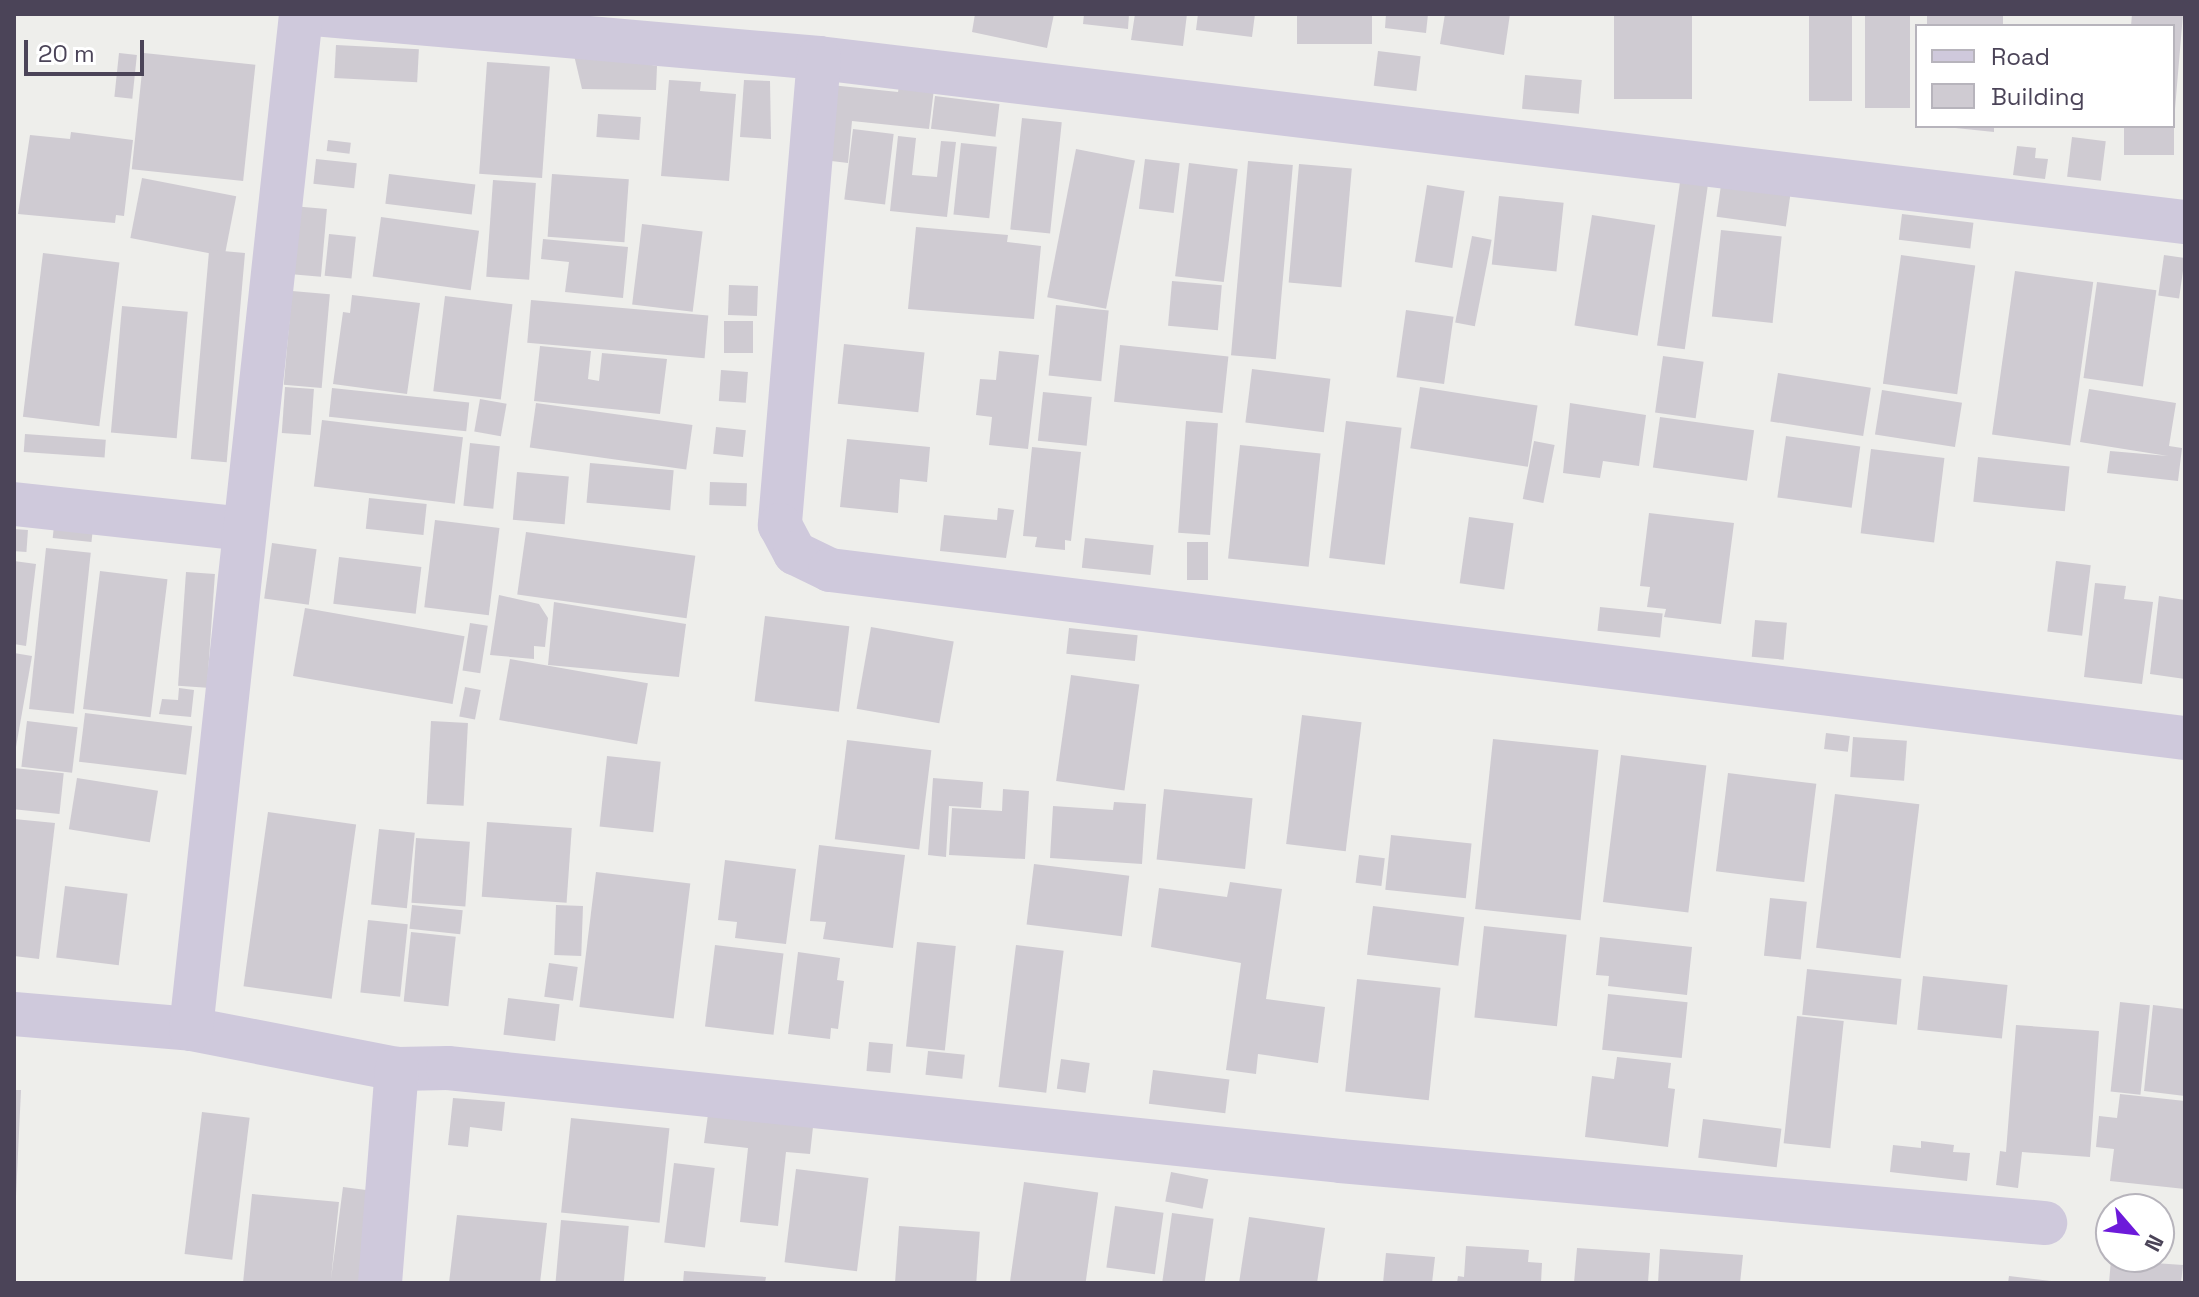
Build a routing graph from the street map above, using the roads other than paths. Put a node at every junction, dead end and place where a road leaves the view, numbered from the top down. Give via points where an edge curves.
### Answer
1 (301, 14) edge
2 (342, 15) edge
3 (819, 58) junction
4 (2185, 222) edge
5 (14, 504) edge
6 (244, 529) junction
7 (2185, 738) edge
8 (14, 1014) edge
9 (191, 1029) junction
10 (397, 1069) junction
11 (2045, 1223) dead end
12 (380, 1283) edge

1 - 6 street
2 - 3 street
3 - 4 street
3 - 7 street via 780,525 795,553 830,570
5 - 6 street
6 - 9 street
8 - 9 street
9 - 10 street
10 - 11 street via 448,1068 1340,1161
10 - 12 street

